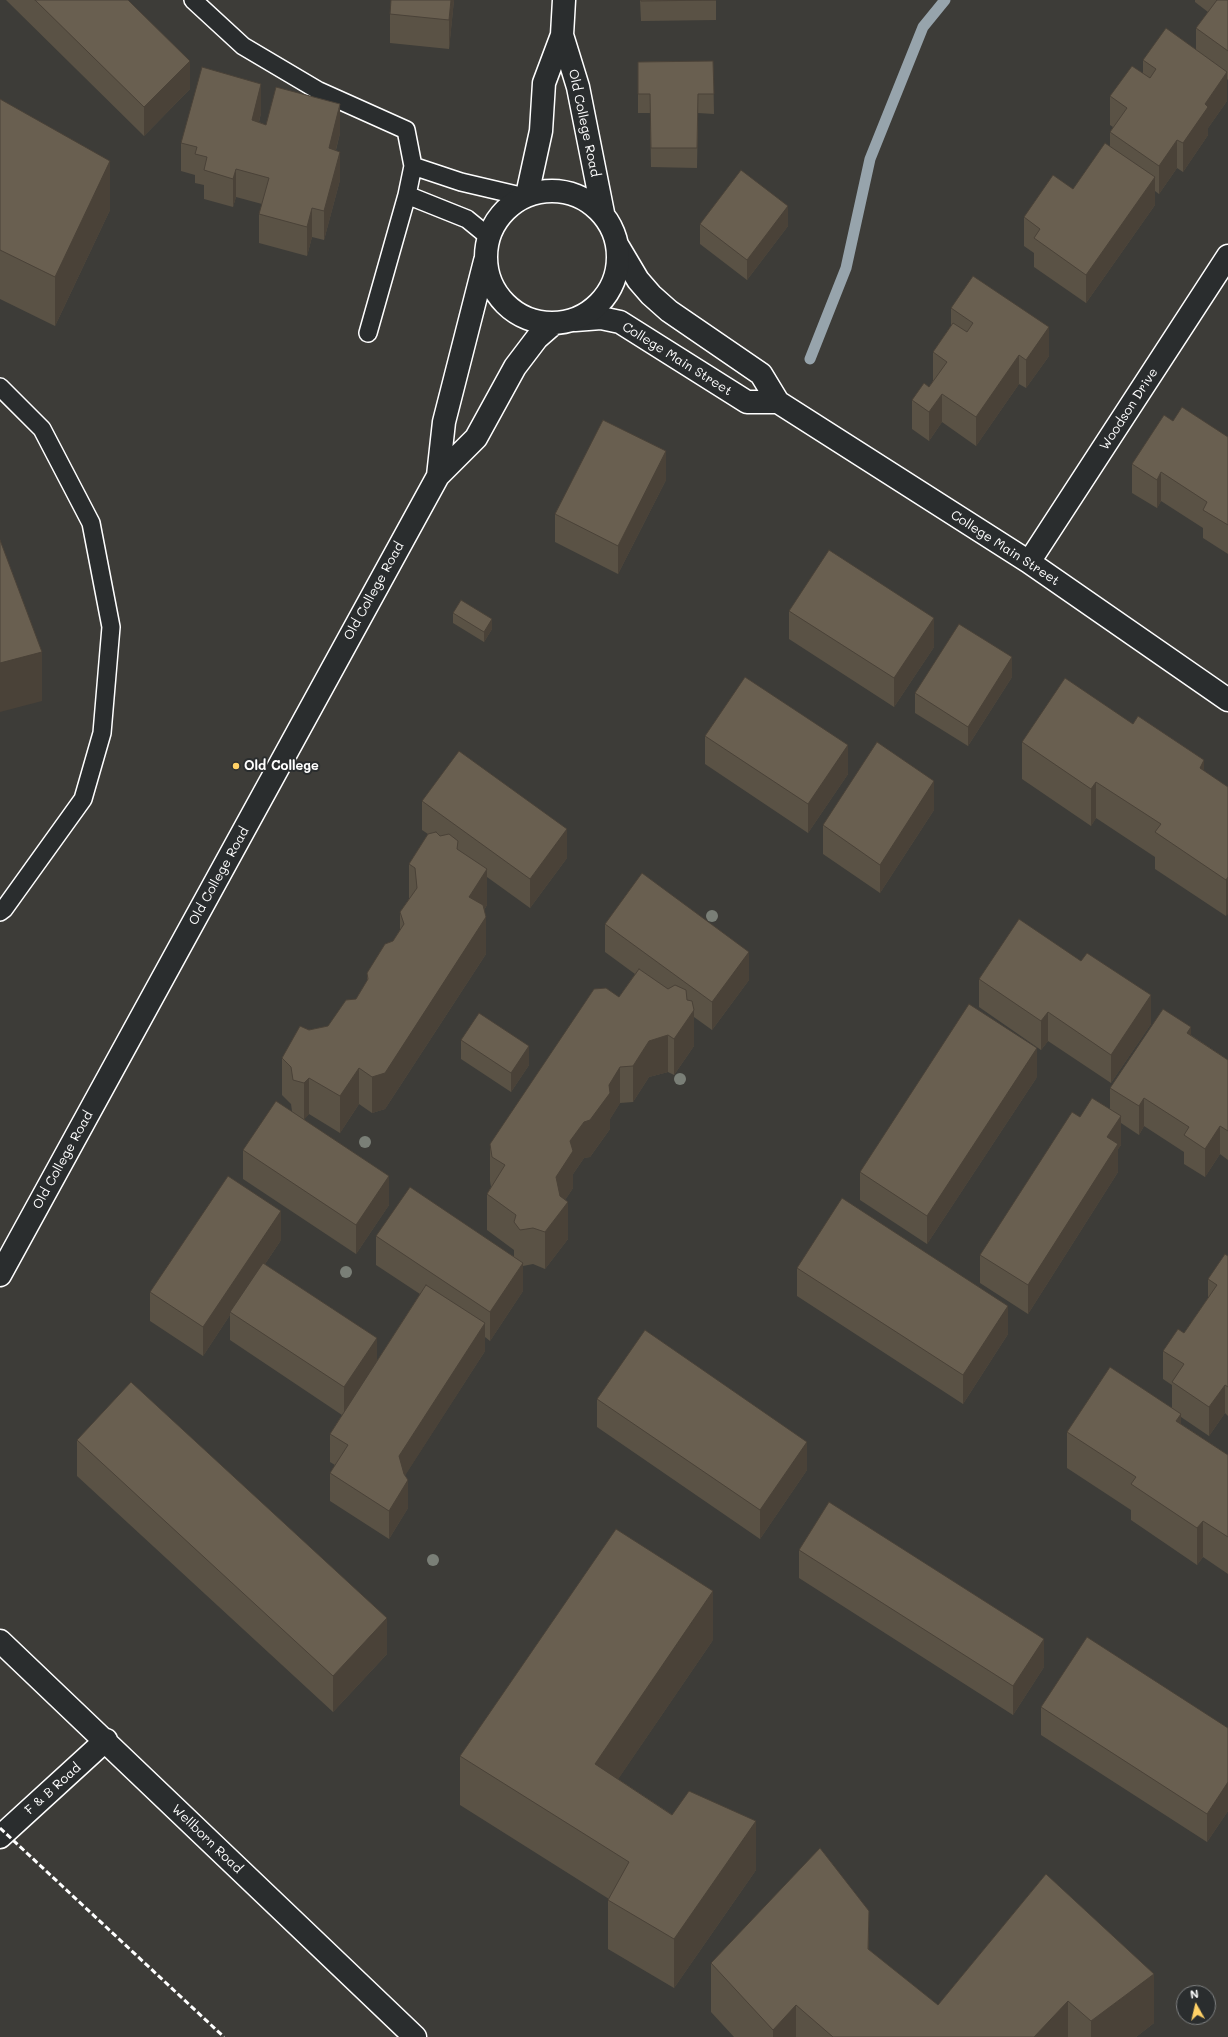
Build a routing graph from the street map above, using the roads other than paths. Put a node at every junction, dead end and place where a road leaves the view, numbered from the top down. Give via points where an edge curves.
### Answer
1 (193, 0) edge
2 (564, 0) edge
3 (562, 35) junction
4 (413, 166) junction
5 (407, 195) junction
6 (526, 196) junction
7 (603, 213) junction
8 (487, 247) junction
9 (619, 248) junction
10 (1228, 256) edge
11 (575, 320) junction
12 (553, 324) junction
13 (368, 332) dead end
14 (0, 387) edge
15 (778, 402) junction
16 (438, 476) junction
17 (1029, 562) junction
18 (1228, 700) edge
19 (0, 912) edge
20 (0, 1275) edge
21 (0, 1641) edge
22 (106, 1740) junction
23 (0, 1837) edge
24 (416, 2037) edge

1 - 4 lane via 243,46 319,91 406,130
2 - 3 street, Old College Road
3 - 6 street, Old College Road via 544,83 541,131
3 - 7 street, Old College Road via 578,87
4 - 5 lane
4 - 6 lane via 461,182
5 - 8 lane via 467,219
5 - 13 lane
6 - 7 street via 547,191 568,192 587,200
6 - 8 street via 510,206 497,220
7 - 9 street
8 - 12 street via 489,278 498,296 514,312 532,321
8 - 16 street, Old College Road via 444,422
9 - 11 street via 618,270 610,291 595,309
9 - 15 street, College Main Street via 638,280 652,295 669,311 761,374
10 - 17 street, Woodson Drive
11 - 12 street
11 - 15 street, College Main Street via 601,318 620,322 747,402
12 - 16 street, Old College Road via 537,338 515,367 476,438
14 - 19 lane via 42,429 91,523 112,627 102,733 83,799
15 - 17 street, College Main Street
16 - 20 street, Old College Road
17 - 18 street, College Main Street
21 - 22 street, Wellborn Road
22 - 23 street, F & B Road
22 - 24 street, Wellborn Road

